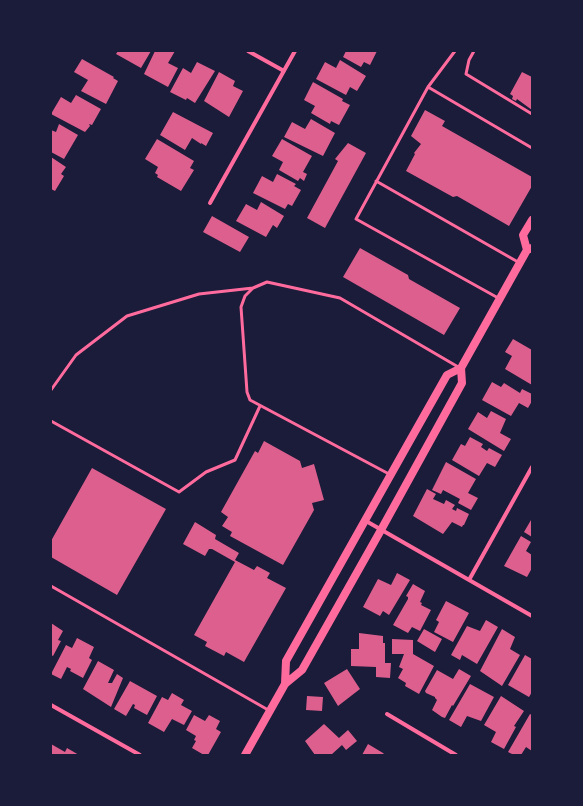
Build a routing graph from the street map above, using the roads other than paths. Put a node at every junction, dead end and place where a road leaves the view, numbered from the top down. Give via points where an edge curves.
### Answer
1 (248, 51) edge
2 (295, 51) edge
3 (455, 51) edge
4 (474, 51) edge
5 (284, 71) junction
6 (428, 87) junction
7 (532, 114) edge
8 (532, 148) edge
9 (376, 181) junction
10 (210, 203) dead end
11 (532, 220) edge
12 (530, 249) edge
13 (520, 263) junction
14 (253, 288) junction
15 (500, 298) junction
16 (461, 368) junction
17 (51, 390) edge
18 (260, 406) junction
19 (51, 421) edge
20 (532, 467) edge
21 (390, 475) junction
22 (366, 521) junction
23 (381, 530) junction
24 (469, 580) junction
25 (51, 586) edge
26 (532, 616) edge
27 (285, 684) junction
28 (51, 705) edge
29 (270, 711) junction
30 (387, 714) dead end
31 (140, 755) edge
32 (245, 755) edge
33 (456, 755) edge

1 - 5 street
2 - 5 street
3 - 6 lane
4 - 7 lane via 466,74
5 - 10 street
6 - 8 lane
6 - 9 lane
9 - 13 lane
9 - 15 lane via 356,219
11 - 12 main road via 523,235
12 - 13 main road
13 - 15 main road
14 - 16 lane via 267,282 340,298
14 - 17 lane via 199,294 127,316 76,355
14 - 18 lane via 245,296 242,314 247,392 250,400
15 - 16 main road
16 - 21 main road via 447,375
16 - 23 main road via 462,384
18 - 19 lane via 235,460 206,472 179,492
18 - 21 lane
20 - 24 street
21 - 22 main road
22 - 23 street
22 - 27 main road via 286,661
23 - 24 street
23 - 27 main road via 302,670
24 - 26 street
25 - 29 lane
27 - 29 main road
28 - 31 street
29 - 32 main road
30 - 33 street

